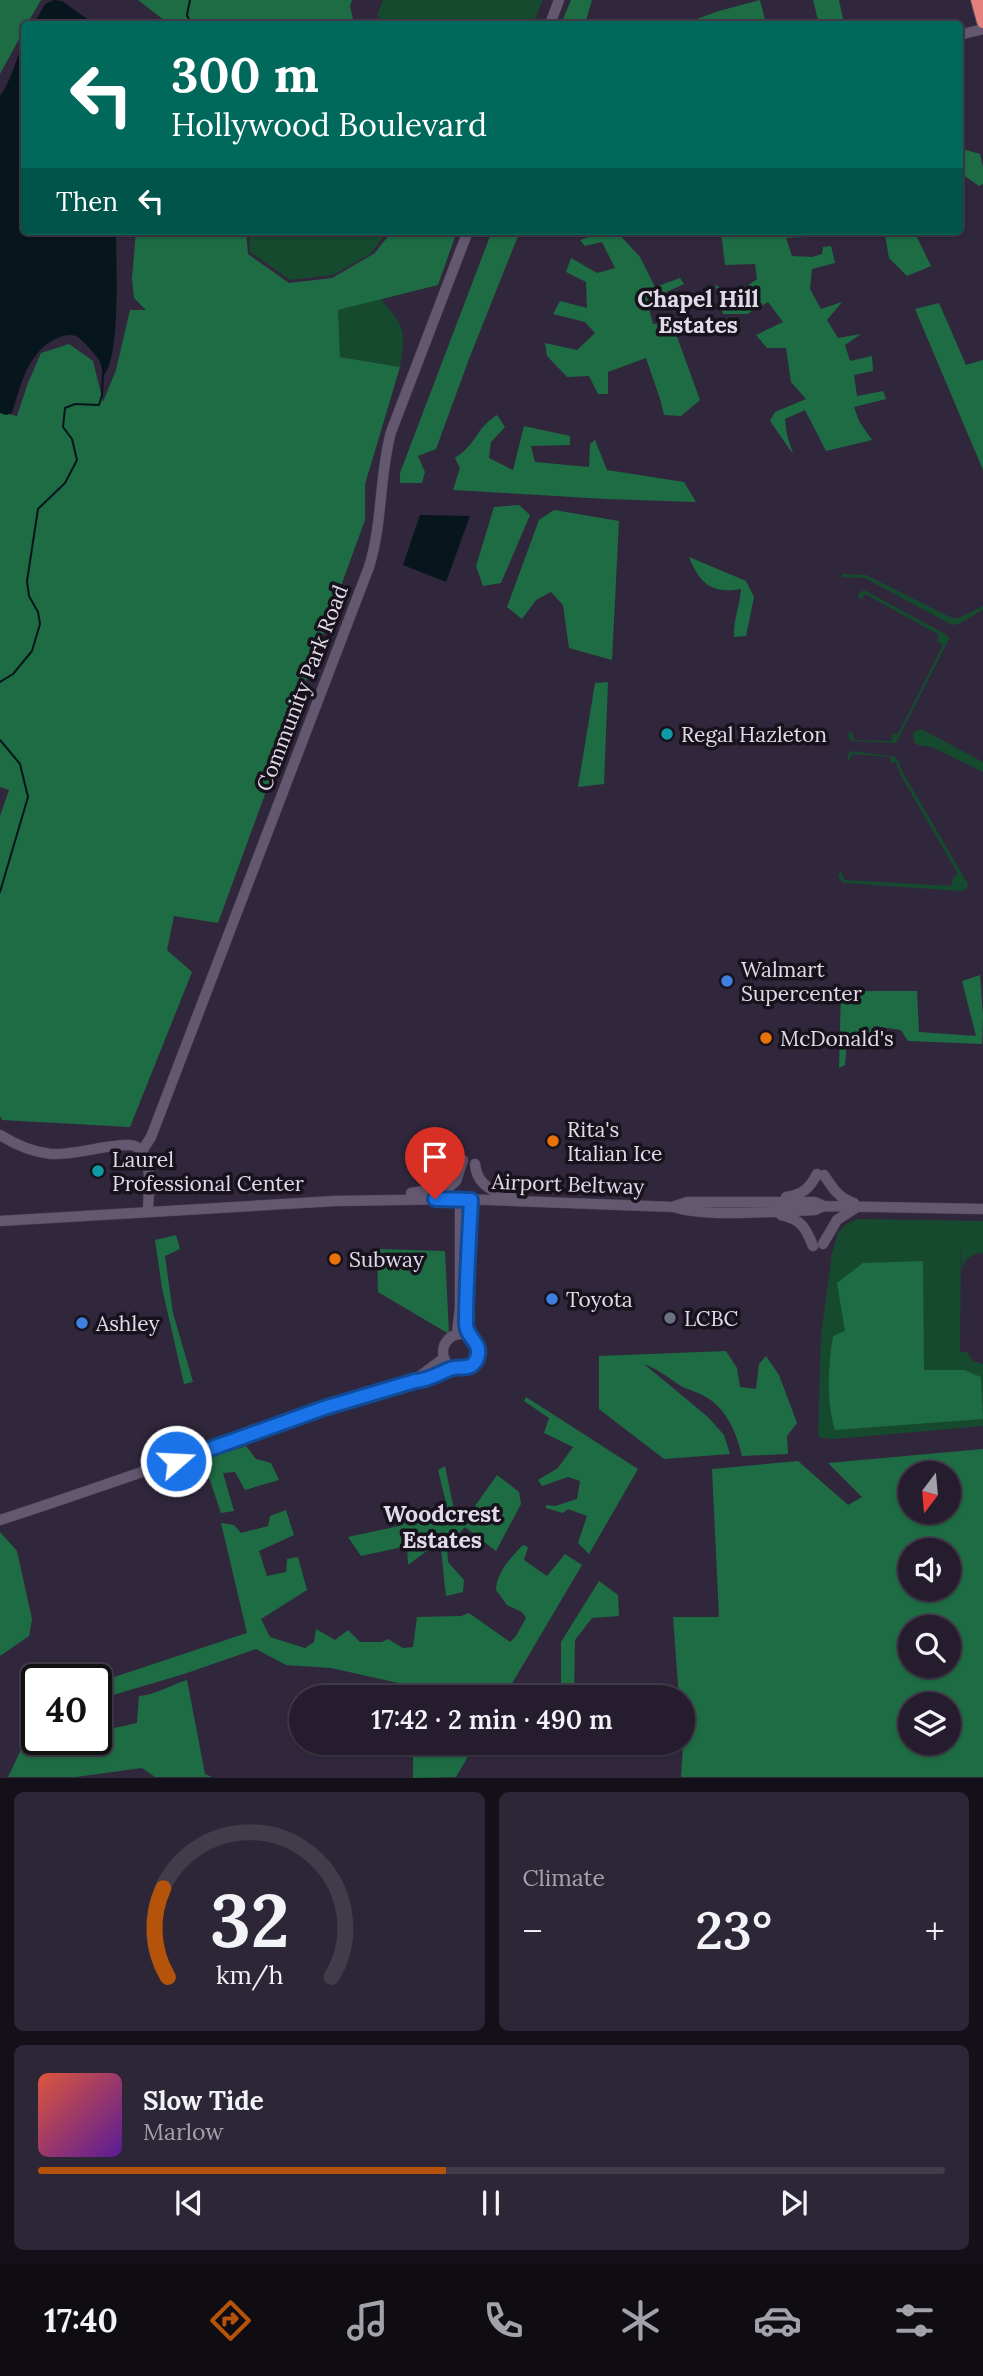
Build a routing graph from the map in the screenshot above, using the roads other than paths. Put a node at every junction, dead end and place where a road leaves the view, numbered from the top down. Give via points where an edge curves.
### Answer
1 (559, 0) edge
2 (977, 0) edge
3 (551, 21) edge
4 (983, 22) edge
5 (983, 29) edge
6 (963, 34) edge
7 (466, 235) edge
8 (0, 1135) edge
9 (142, 1151) junction
10 (463, 1160) dead end
11 (475, 1164) dead end
12 (465, 1199) junction
13 (335, 1201) junction
14 (532, 1203) junction
15 (861, 1205) junction
16 (747, 1207) junction
17 (983, 1209) edge
18 (148, 1211) junction
19 (0, 1221) edge
20 (459, 1242) junction
21 (468, 1274) junction
22 (457, 1334) junction
23 (469, 1336) junction
24 (444, 1358) junction
25 (453, 1367) junction
26 (415, 1381) junction
27 (0, 1520) edge

1 - 3 street
2 - 4 highway
5 - 6 street
7 - 9 street, Community Park Road via 388,442 369,567 156,1125
8 - 9 street via 37,1152 77,1153 128,1145
9 - 18 street via 147,1164
10 - 13 street via 449,1187
11 - 14 street via 481,1183
12 - 13 street, Airport Beltway
12 - 14 street, Airport Beltway
12 - 20 street
12 - 21 street
13 - 18 street, Airport Beltway
14 - 16 street, Airport Beltway via 674,1207 687,1202
15 - 16 street, Airport Beltway via 815,1202
15 - 16 street via 836,1194 820,1174 796,1196
15 - 16 street via 837,1220 818,1245 794,1218
15 - 17 street, Airport Beltway
18 - 19 street, Airport Beltway
20 - 21 street
20 - 22 street
21 - 23 street
22 - 23 street
22 - 24 street via 447,1341
23 - 25 street via 478,1349 476,1361 466,1368
24 - 25 street
24 - 26 street
25 - 26 street via 428,1380
26 - 27 street

